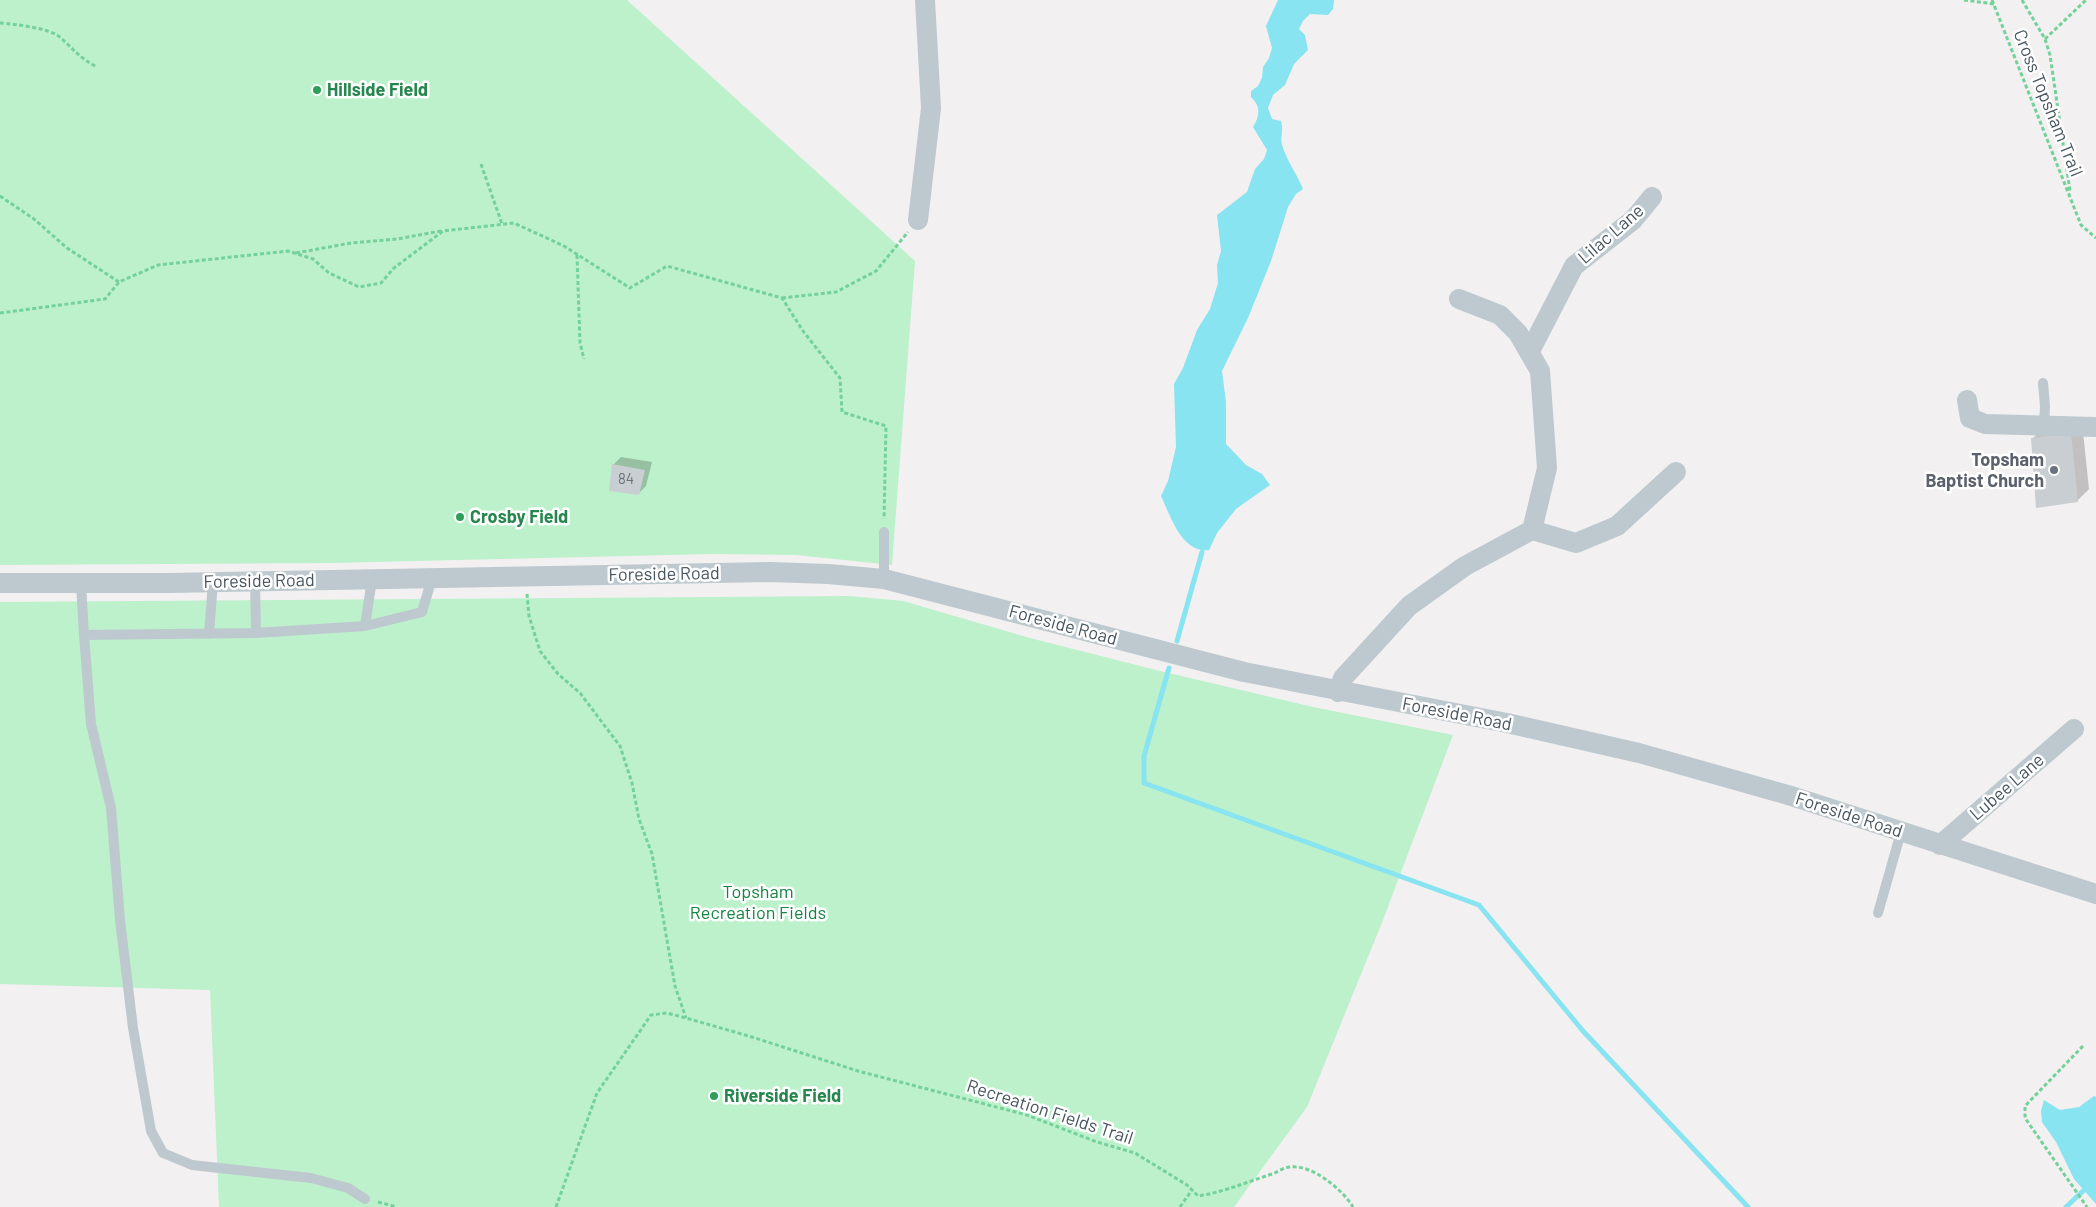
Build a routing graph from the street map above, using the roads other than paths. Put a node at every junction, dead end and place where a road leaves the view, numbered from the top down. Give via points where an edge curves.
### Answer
1 (925, 0) edge
2 (1652, 197) dead end
3 (918, 220) road end
4 (1459, 299) dead end
5 (1530, 352) junction
6 (2042, 383) dead end
7 (1966, 400) dead end
8 (2044, 426) junction
9 (2096, 426) edge
10 (1676, 472) dead end
11 (1532, 530) junction
12 (884, 532) road end
13 (432, 578) junction
14 (372, 579) junction
15 (884, 579) junction
16 (255, 581) junction
17 (213, 582) junction
18 (0, 583) edge
19 (82, 583) junction
20 (365, 626) junction
21 (256, 633) junction
22 (210, 634) junction
23 (84, 635) junction
24 (1338, 692) junction
25 (2074, 729) dead end
26 (1902, 832) junction
27 (1940, 845) junction
28 (2096, 894) edge
29 (1878, 913) dead end
30 (365, 1199) road end

1 - 3 street via 931,108
2 - 5 street, Lilac Lane via 1633,220 1574,266
4 - 5 street via 1500,315 1518,333
5 - 11 street via 1540,371 1547,468
6 - 8 lane
7 - 8 street via 1970,418 1985,424
8 - 9 street
10 - 11 street via 1617,526 1576,544
11 - 24 street via 1465,566 1408,606 1343,678
12 - 15 lane
13 - 14 street, Foreside Road
13 - 15 street, Foreside Road via 770,572
13 - 20 lane via 422,612
14 - 16 street, Foreside Road
14 - 20 lane
15 - 24 street, Foreside Road via 1215,665
16 - 17 street, Foreside Road
16 - 21 lane
17 - 19 street, Foreside Road
17 - 22 lane
18 - 19 street, Foreside Road
19 - 23 lane
20 - 21 lane
21 - 22 lane
22 - 23 lane
23 - 30 lane via 92,724 111,808 133,1028 151,1131 163,1153 192,1165 311,1178 348,1188
24 - 26 street, Foreside Road via 1524,727 1639,753 1788,795
25 - 27 street, Lubee Lane
26 - 27 street, Foreside Road
26 - 29 lane
27 - 28 street, Foreside Road

